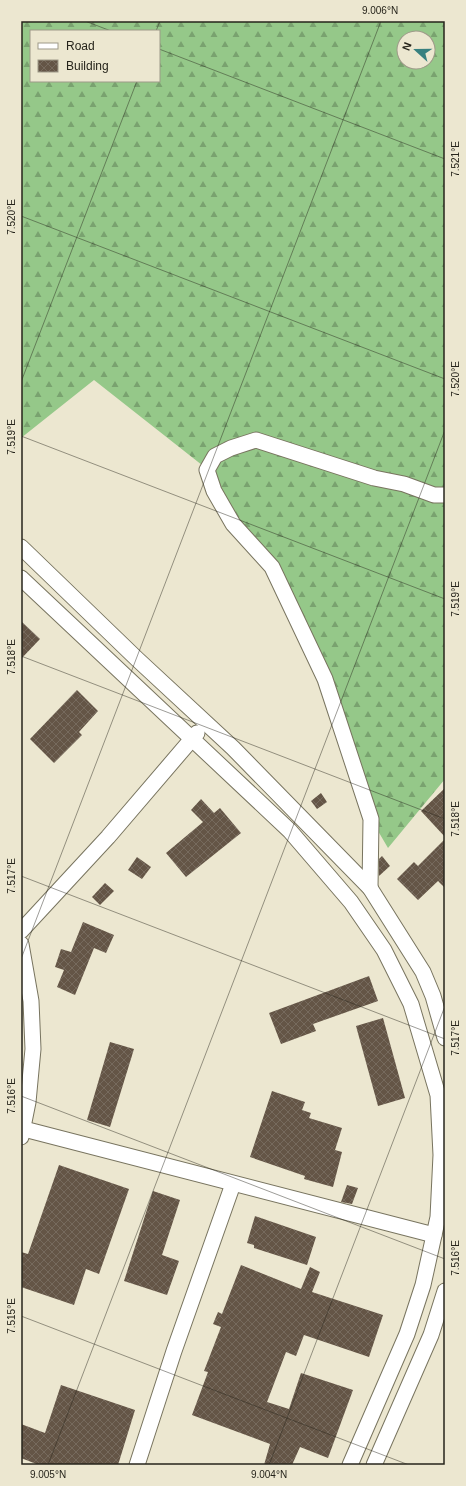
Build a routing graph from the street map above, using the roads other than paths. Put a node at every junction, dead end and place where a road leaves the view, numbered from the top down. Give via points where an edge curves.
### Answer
1 (445, 494) edge
2 (21, 547) edge
3 (21, 578) edge
4 (206, 723) junction
5 (192, 740) junction
6 (370, 888) junction
7 (21, 931) edge
8 (21, 944) edge
9 (445, 1038) edge
10 (22, 1133) edge
11 (233, 1184) junction
12 (434, 1235) junction
13 (445, 1291) edge
14 (137, 1465) edge
15 (350, 1465) edge
16 (374, 1465) edge

1 - 6 street via 434,495 404,484 374,478 256,440 215,456 207,470 214,490 233,524 272,567 325,679 371,819
2 - 4 street
3 - 5 street
4 - 5 street
4 - 6 street via 268,782
5 - 7 street via 108,837
5 - 12 street via 290,831 351,902 384,950 411,1004 438,1095 441,1155 438,1217
6 - 9 street via 423,972
8 - 10 street via 31,1001 33,1049
10 - 11 street
11 - 12 street
11 - 14 street
12 - 15 street via 423,1285 408,1334
13 - 16 street via 431,1335

